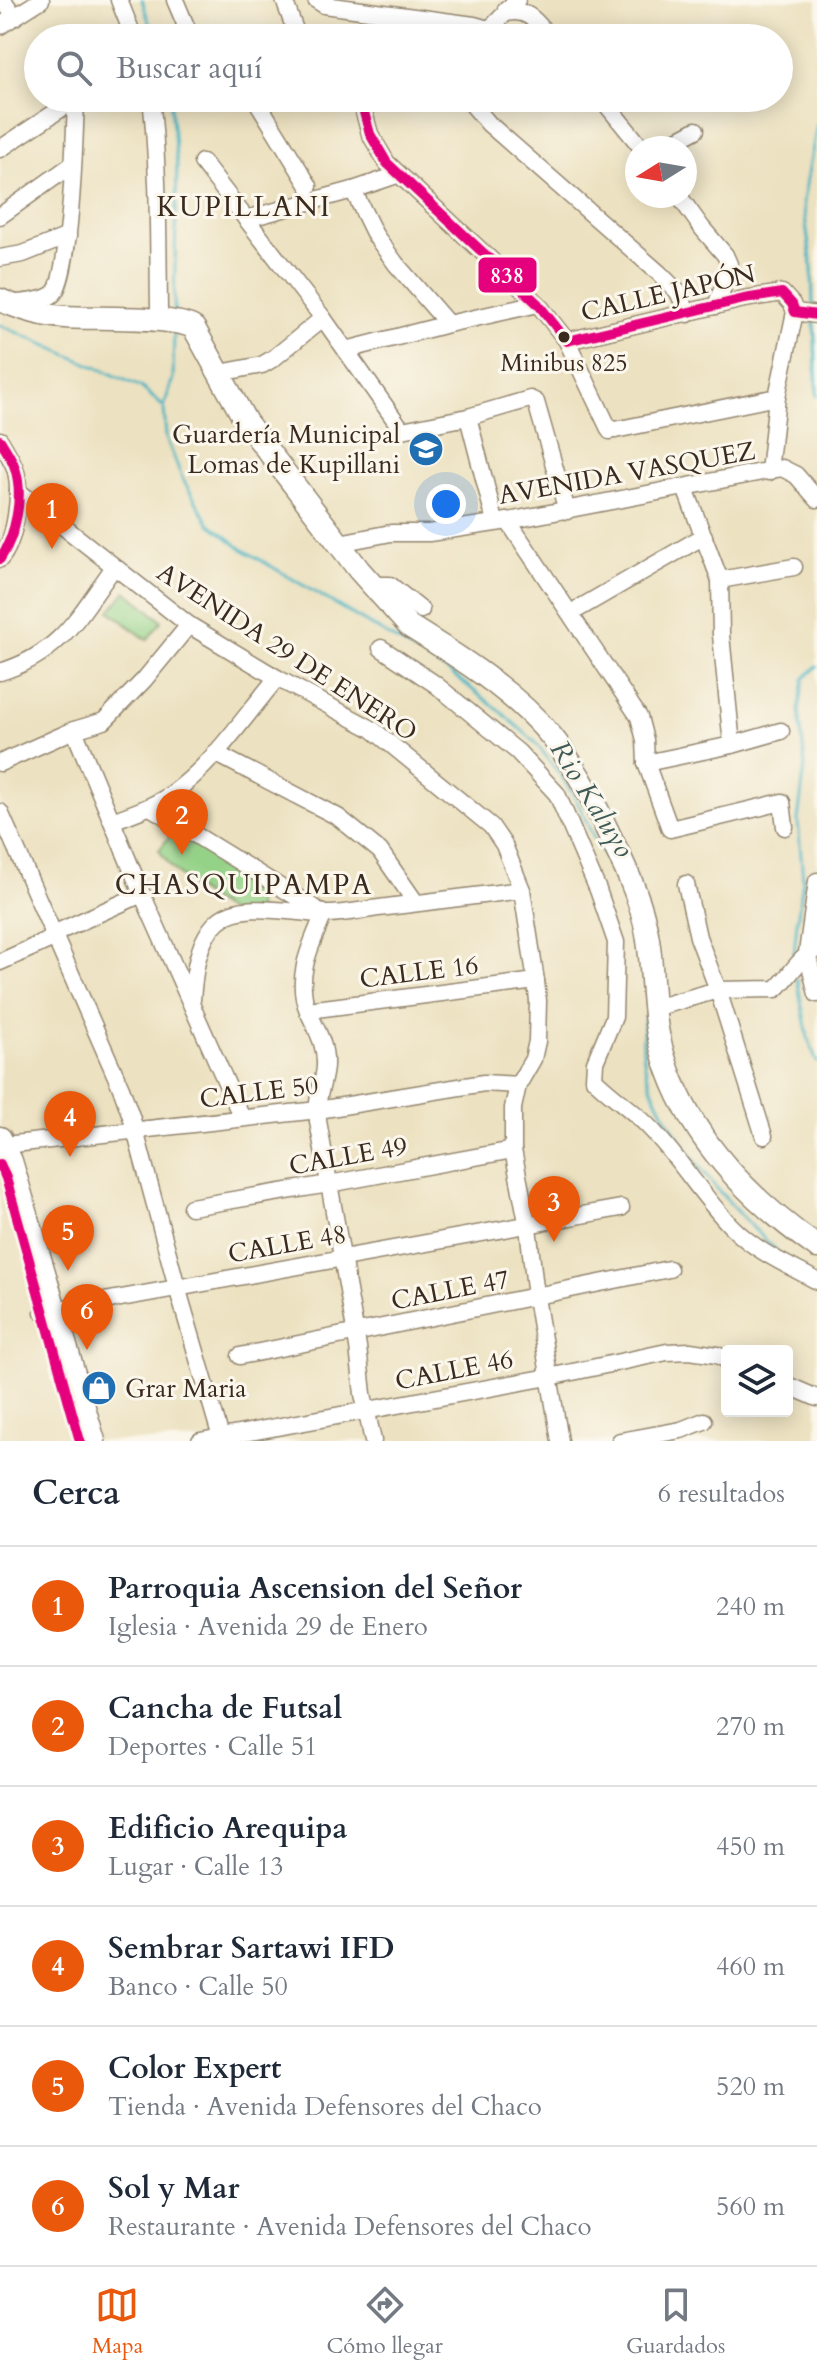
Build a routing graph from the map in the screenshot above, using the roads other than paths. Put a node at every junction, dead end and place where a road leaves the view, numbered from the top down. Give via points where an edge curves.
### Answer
1 (3, 0) edge
2 (41, 0) edge
3 (119, 0) edge
4 (175, 0) edge
5 (284, 0) edge
6 (316, 0) edge
7 (509, 4) edge
8 (15, 17) junction
9 (128, 24) edge
10 (185, 24) edge
11 (293, 24) edge
12 (466, 24) edge
13 (496, 24) edge
14 (538, 24) edge
15 (0, 26) edge
16 (55, 112) edge
17 (75, 112) edge
18 (153, 112) edge
19 (264, 112) edge
20 (364, 112) edge
21 (479, 112) edge
22 (612, 112) edge
23 (696, 130) dead end
24 (632, 136) edge
25 (685, 136) edge
26 (0, 149) edge
27 (202, 162) dead end
28 (73, 164) junction
29 (397, 175) junction
30 (309, 186) dead end
31 (353, 190) junction
32 (688, 208) edge
33 (0, 216) edge
34 (246, 219) junction
35 (68, 236) junction
36 (0, 258) edge
37 (5, 302) edge
38 (538, 304) junction
39 (716, 306) junction
40 (688, 314) junction
41 (806, 314) edge
42 (323, 318) junction
43 (168, 321) junction
44 (448, 324) junction
45 (567, 341) junction
46 (346, 350) junction
47 (220, 373) junction
48 (777, 397) junction
49 (468, 417) junction
50 (0, 440) edge
51 (769, 472) junction
52 (685, 488) junction
53 (18, 491) junction
54 (817, 499) edge
55 (567, 511) junction
56 (502, 521) junction
57 (704, 536) junction
58 (339, 543) junction
59 (0, 559) edge
60 (114, 567) junction
61 (794, 567) dead end
62 (720, 580) junction
63 (372, 585) junction
64 (421, 610) dead end
65 (571, 613) junction
66 (189, 625) junction
67 (381, 648) dead end
68 (0, 672) edge
69 (277, 678) junction
70 (74, 730) junction
71 (781, 731) dead end
72 (732, 745) junction
73 (215, 753) junction
74 (0, 763) edge
75 (646, 763) junction
76 (150, 807) junction
77 (0, 812) edge
78 (112, 821) junction
79 (785, 827) dead end
80 (817, 881) edge
81 (686, 884) dead end
82 (522, 890) junction
83 (142, 894) junction
84 (416, 903) junction
85 (324, 914) junction
86 (54, 936) junction
87 (809, 953) edge
88 (0, 962) edge
89 (536, 981) junction
90 (718, 990) junction
91 (817, 994) edge
92 (192, 1002) junction
93 (654, 1008) junction
94 (308, 1010) junction
95 (518, 1085) junction
96 (318, 1110) junction
97 (242, 1118) junction
98 (134, 1131) junction
99 (764, 1136) dead end
100 (1, 1149) edge
101 (513, 1150) junction
102 (329, 1184) junction
103 (191, 1207) dead end
104 (621, 1208) dead end
105 (528, 1227) junction
106 (817, 1247) edge
107 (342, 1259) junction
108 (669, 1269) dead end
109 (817, 1281) edge
110 (177, 1287) junction
111 (536, 1297) junction
112 (49, 1311) junction
113 (355, 1334) junction
114 (240, 1356) dead end
115 (721, 1357) edge
116 (549, 1377) junction
117 (793, 1388) edge
118 (817, 1398) edge
119 (367, 1411) junction
120 (704, 1421) dead end
121 (221, 1439) edge
122 (80, 1441) edge
123 (94, 1441) edge
124 (200, 1441) edge
125 (373, 1441) edge
126 (560, 1441) edge
127 (620, 1441) edge

1 - 8 street
2 - 8 street
3 - 9 street
4 - 10 street
5 - 11 street
6 - 12 street
7 - 13 street
7 - 14 street
8 - 15 street
16 - 26 street
17 - 28 street
18 - 43 street via 159,309
19 - 30 street
20 - 29 street via 370,134
21 - 40 street via 659,273 678,292
22 - 24 street
23 - 25 street
27 - 34 street
28 - 33 street
28 - 35 street
29 - 31 street
29 - 38 street
31 - 34 street
31 - 44 street via 375,235
32 - 39 street via 729,264
34 - 42 street
35 - 36 street
35 - 37 street via 59,287 51,296
37 - 43 main road via 62,317
38 - 44 street
38 - 45 street
39 - 40 street, CALLE JAPÓN
39 - 41 street, CALLE JAPÓN via 782,293
40 - 45 street, CALLE JAPÓN
41 - 48 street
42 - 46 street
42 - 47 street via 262,365
43 - 47 main road via 194,328
44 - 46 street
45 - 48 street via 610,431
46 - 49 street via 402,430
47 - 58 main road via 246,422
48 - 51 street
49 - 55 street via 530,399 536,402
49 - 56 street
50 - 53 street via 15,468
51 - 52 street, AVENIDA VASQUEZ
51 - 54 street, AVENIDA VASQUEZ via 787,469
52 - 55 street, AVENIDA VASQUEZ
52 - 57 street
53 - 59 street via 15,522
53 - 60 street, AVENIDA 29 DE ENERO
55 - 56 street, AVENIDA VASQUEZ
56 - 58 street, AVENIDA VASQUEZ
56 - 65 street
57 - 62 street
57 - 65 street
58 - 63 main road
60 - 66 street, AVENIDA 29 DE ENERO
60 - 68 street via 60,640 40,656
61 - 62 street
62 - 72 street
63 - 64 street via 390,585
63 - 93 main road via 409,626 519,704 577,773 624,865 644,919
65 - 75 street via 639,717
66 - 69 street, AVENIDA 29 DE ENERO
66 - 70 street via 122,706 104,721
67 - 109 street via 518,752 557,794 616,942 614,1017 595,1062 594,1079 647,1125 733,1228 763,1252
69 - 73 street
69 - 82 street, AVENIDA 29 DE ENERO via 372,729 491,826
70 - 74 street
70 - 78 street
71 - 72 street
72 - 75 street
73 - 76 street via 193,777
73 - 84 street via 338,817 380,851
75 - 79 street via 670,829 782,802
76 - 78 street
76 - 85 street
77 - 86 street
78 - 83 street
80 - 87 street
81 - 90 street
82 - 84 street
82 - 89 street, AVENIDA 29 DE ENERO
83 - 86 street
83 - 92 street
84 - 85 street
85 - 92 street via 241,910 218,921 199,954
85 - 94 street via 304,968
86 - 88 street
86 - 98 street via 121,1088
87 - 90 street via 776,989
87 - 91 street
89 - 94 street, CALLE 16
89 - 95 street, AVENIDA 29 DE ENERO via 537,1041
90 - 93 street
90 - 99 street
92 - 97 street
93 - 106 main road via 674,1081 707,1144 764,1207
94 - 96 street via 318,1028 325,1065
95 - 96 street, CALLE 50 via 484,1083
95 - 101 street, AVENIDA 29 DE ENERO
96 - 97 street, CALLE 50
96 - 102 street
97 - 98 street, CALLE 50
98 - 100 street, CALLE 50
98 - 110 street
100 - 112 main road
101 - 102 street, CALLE 49
101 - 105 street, AVENIDA 29 DE ENERO
102 - 103 street, CALLE 49
102 - 107 street
104 - 105 street, CALLE 48
105 - 107 street, CALLE 48
105 - 111 street, AVENIDA 29 DE ENERO
107 - 110 street, CALLE 48
107 - 113 street
108 - 111 street, CALLE 47
110 - 112 street, CALLE 48
110 - 121 street
111 - 113 street, CALLE 47
111 - 116 street, AVENIDA 29 DE ENERO
112 - 122 main road
112 - 123 main road
113 - 114 street, CALLE 47
113 - 119 street
115 - 116 street, CALLE 46 via 667,1352
116 - 119 street, CALLE 46
116 - 126 street, AVENIDA 29 DE ENERO
117 - 118 street
119 - 121 street, CALLE 46
119 - 125 street
120 - 127 street
121 - 124 street, CALLE 46

